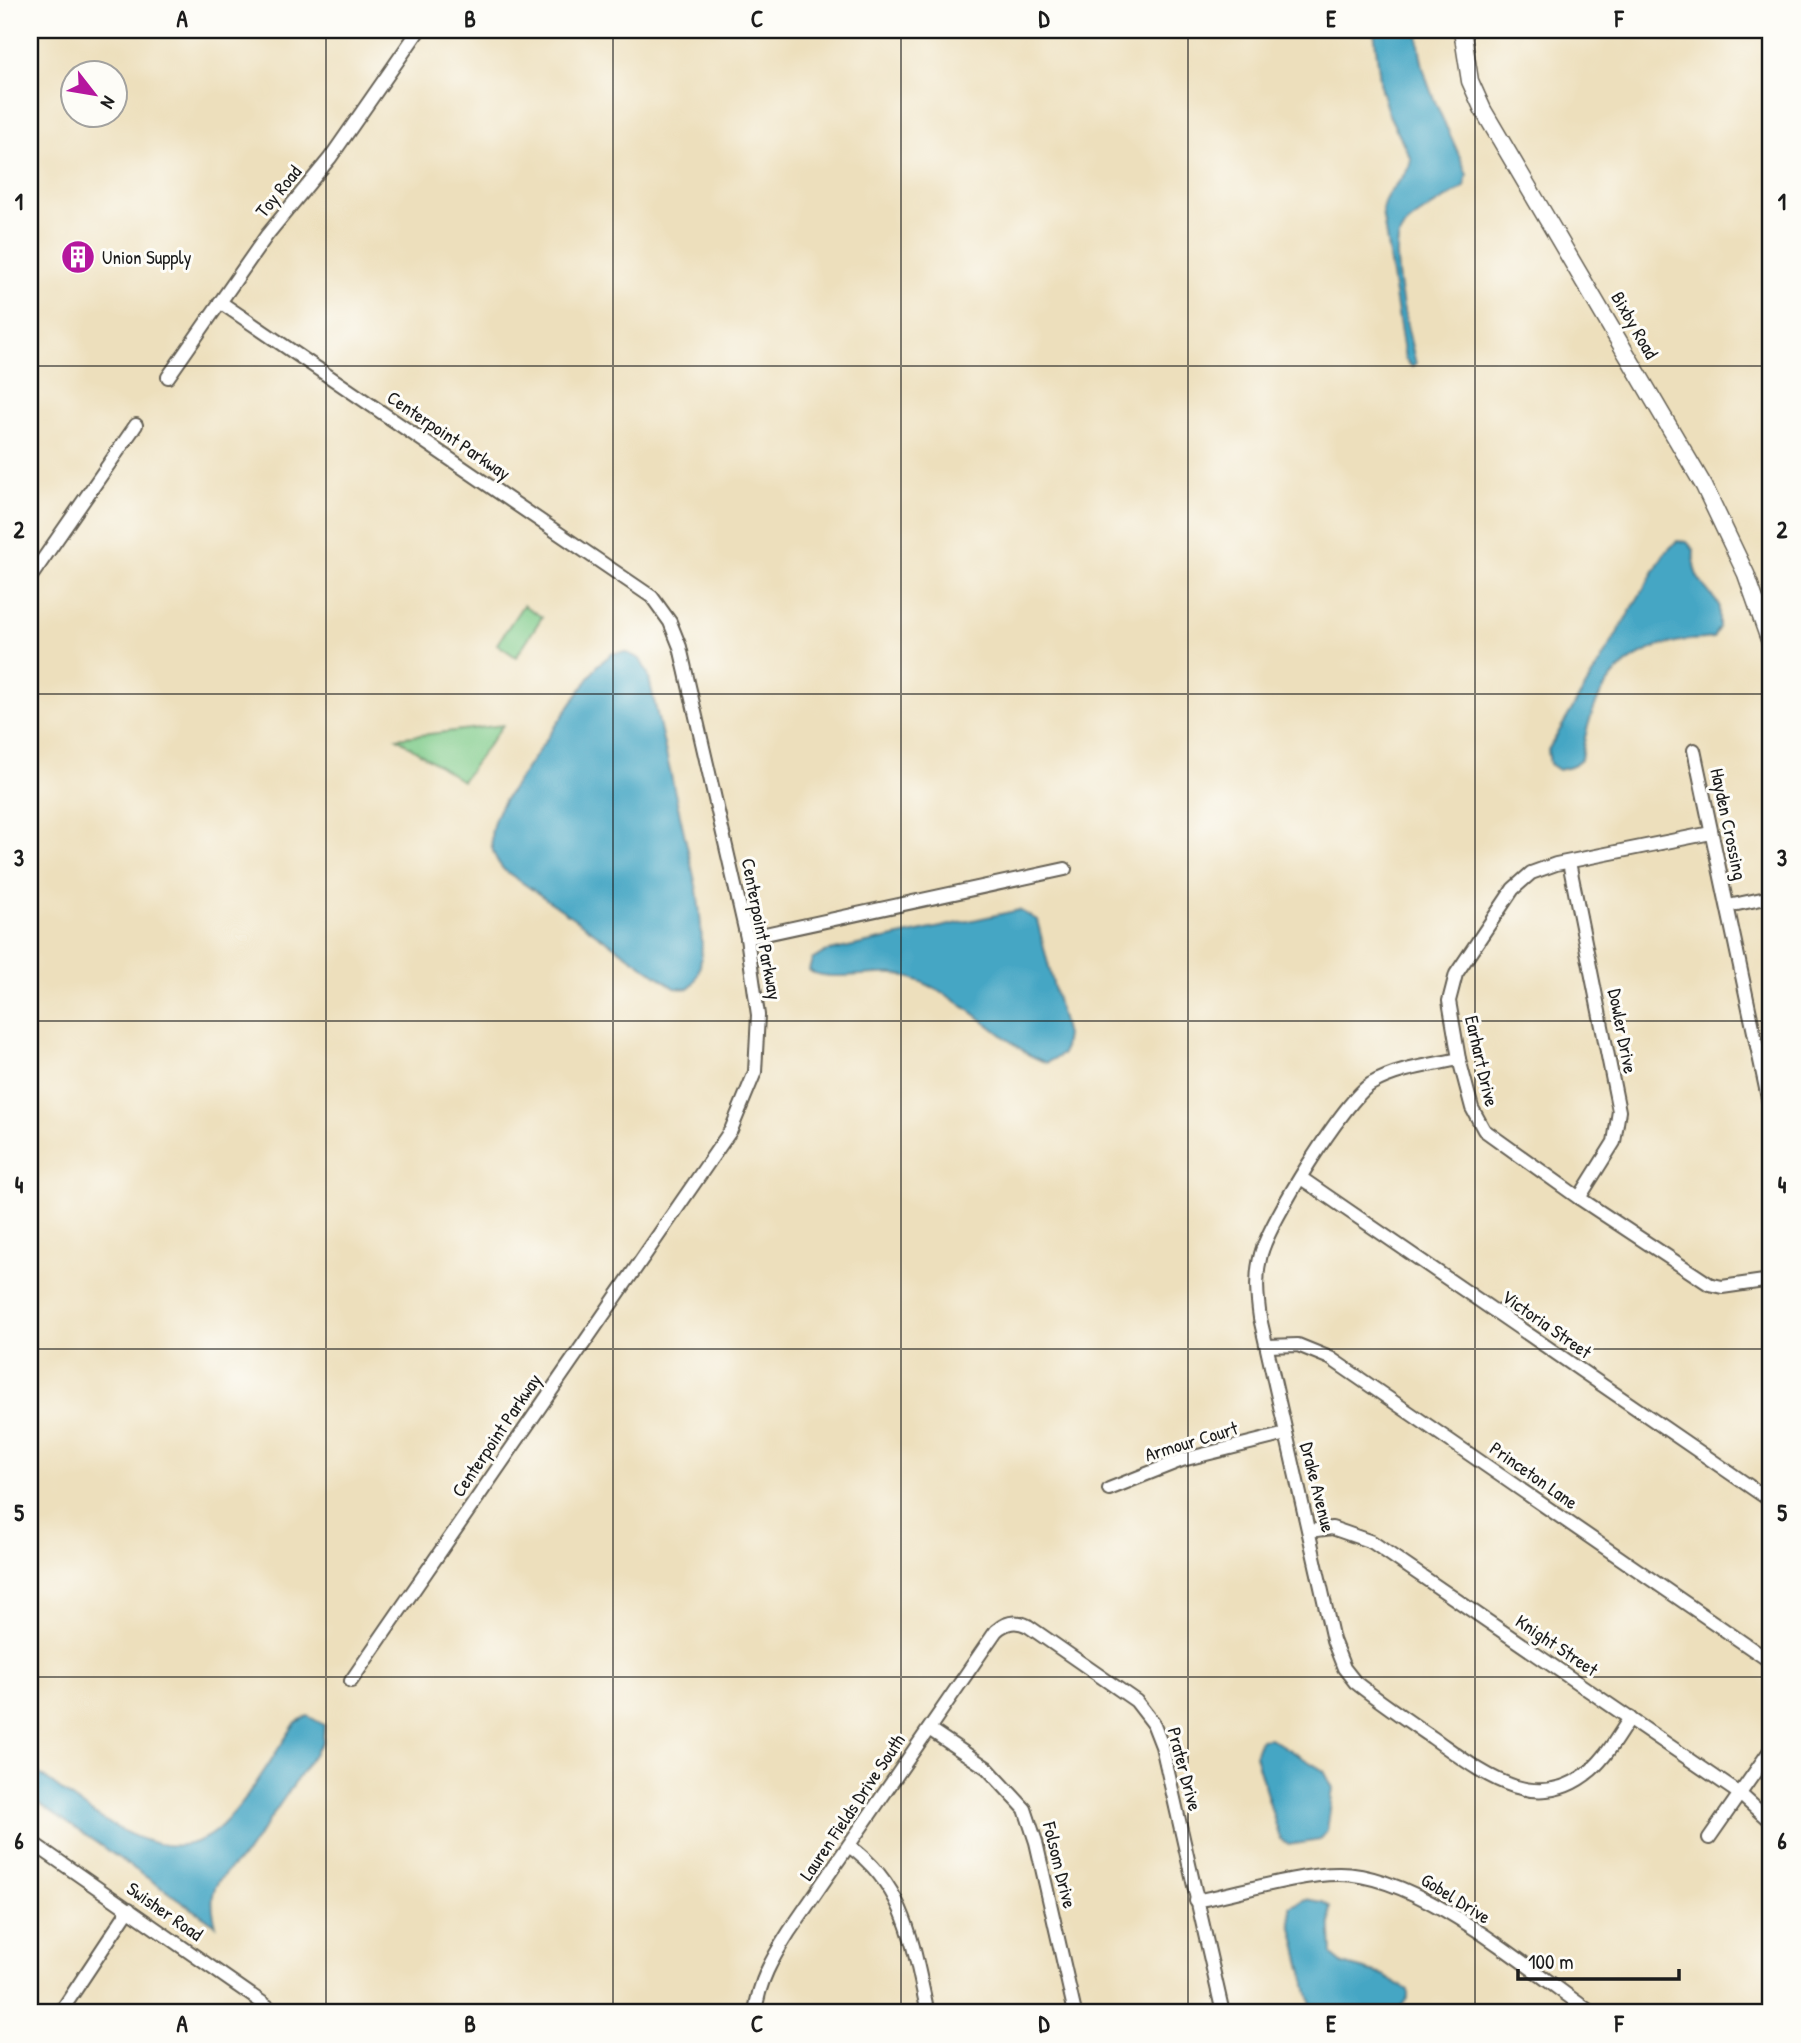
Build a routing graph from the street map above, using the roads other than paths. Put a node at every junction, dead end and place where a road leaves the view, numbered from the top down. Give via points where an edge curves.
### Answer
1 (419, 30) edge
2 (1462, 30) edge
3 (220, 302) junction
4 (168, 377) dead end
5 (136, 425) dead end
6 (30, 578) edge
7 (1771, 645) edge
8 (1694, 750) dead end
9 (1711, 833) junction
10 (1569, 862) junction
11 (1065, 869) dead end
12 (1771, 897) edge
13 (1728, 906) junction
14 (747, 938) junction
15 (1459, 1059) junction
16 (1771, 1112) edge
17 (1301, 1178) junction
18 (1578, 1198) junction
19 (1771, 1280) edge
20 (1266, 1346) junction
21 (1286, 1434) junction
22 (1109, 1489) dead end
23 (1771, 1501) edge
24 (1309, 1531) junction
25 (996, 1631) joint
26 (1771, 1662) edge
27 (351, 1681) dead end
28 (1630, 1718) junction
29 (929, 1729) junction
30 (1771, 1749) edge
31 (1740, 1794) junction
32 (1771, 1822) edge
33 (1709, 1838) dead end
34 (30, 1841) edge
35 (849, 1846) junction
36 (1196, 1901) junction
37 (129, 1909) junction
38 (1587, 2012) edge
39 (60, 2013) edge
40 (276, 2013) edge
41 (755, 2013) edge
42 (928, 2013) edge
43 (1075, 2013) edge
44 (1223, 2013) edge

1 - 3 street, Toy Road via 330,158 280,217
2 - 7 street, Bixby Road via 1468,73 1483,110 1704,486 1746,574
3 - 4 street, Toy Road
3 - 14 street, Centerpoint Parkway via 652,597 680,647
5 - 6 street
8 - 9 street, Hayden Crossing
9 - 10 street, Earhart Drive
9 - 13 street, Hayden Crossing
10 - 15 street, Earhart Drive via 1531,873 1522,881 1455,974 1449,1001
10 - 18 street, Dowler Drive via 1619,1111 1614,1142
11 - 14 street
12 - 13 street
13 - 16 street, Hayden Crossing
14 - 27 street, Centerpoint Parkway via 758,1015 756,1058 751,1084 731,1130
15 - 17 street, Drake Avenue via 1382,1078 1368,1086
15 - 18 street, Earhart Drive via 1472,1108 1484,1130
17 - 20 street, Drake Avenue via 1268,1230 1259,1258 1256,1288
17 - 23 street, Victoria Street
18 - 19 street, Earhart Drive via 1709,1284 1722,1287
20 - 21 street, Drake Avenue
20 - 26 street, Princeton Lane via 1298,1345 1330,1358
21 - 22 street, Armour Court via 1182,1460
21 - 24 street, Drake Avenue
24 - 28 street, Knight Street via 1332,1528 1372,1542
24 - 28 street, Drake Avenue via 1333,1640 1344,1668 1366,1691 1483,1773 1520,1788 1564,1786 1590,1771
25 - 29 street, Lauren Fields Drive South
25 - 36 street, Prater Drive via 1011,1622 1028,1626 1136,1701 1153,1723
28 - 31 street, Knight Street
29 - 35 street, Lauren Fields Drive South
29 - 43 street, Folsom Drive via 987,1768 1025,1809
30 - 31 street
31 - 32 street, Knight Street
31 - 33 street
34 - 37 street, Swisher Road
35 - 41 street, Lauren Fields Drive South via 769,1963
35 - 42 street via 876,1869 898,1900
36 - 38 street, Gobel Drive via 1338,1874 1372,1878 1429,1900
36 - 44 street, Prater Drive
37 - 39 street
37 - 40 street, Swisher Road

